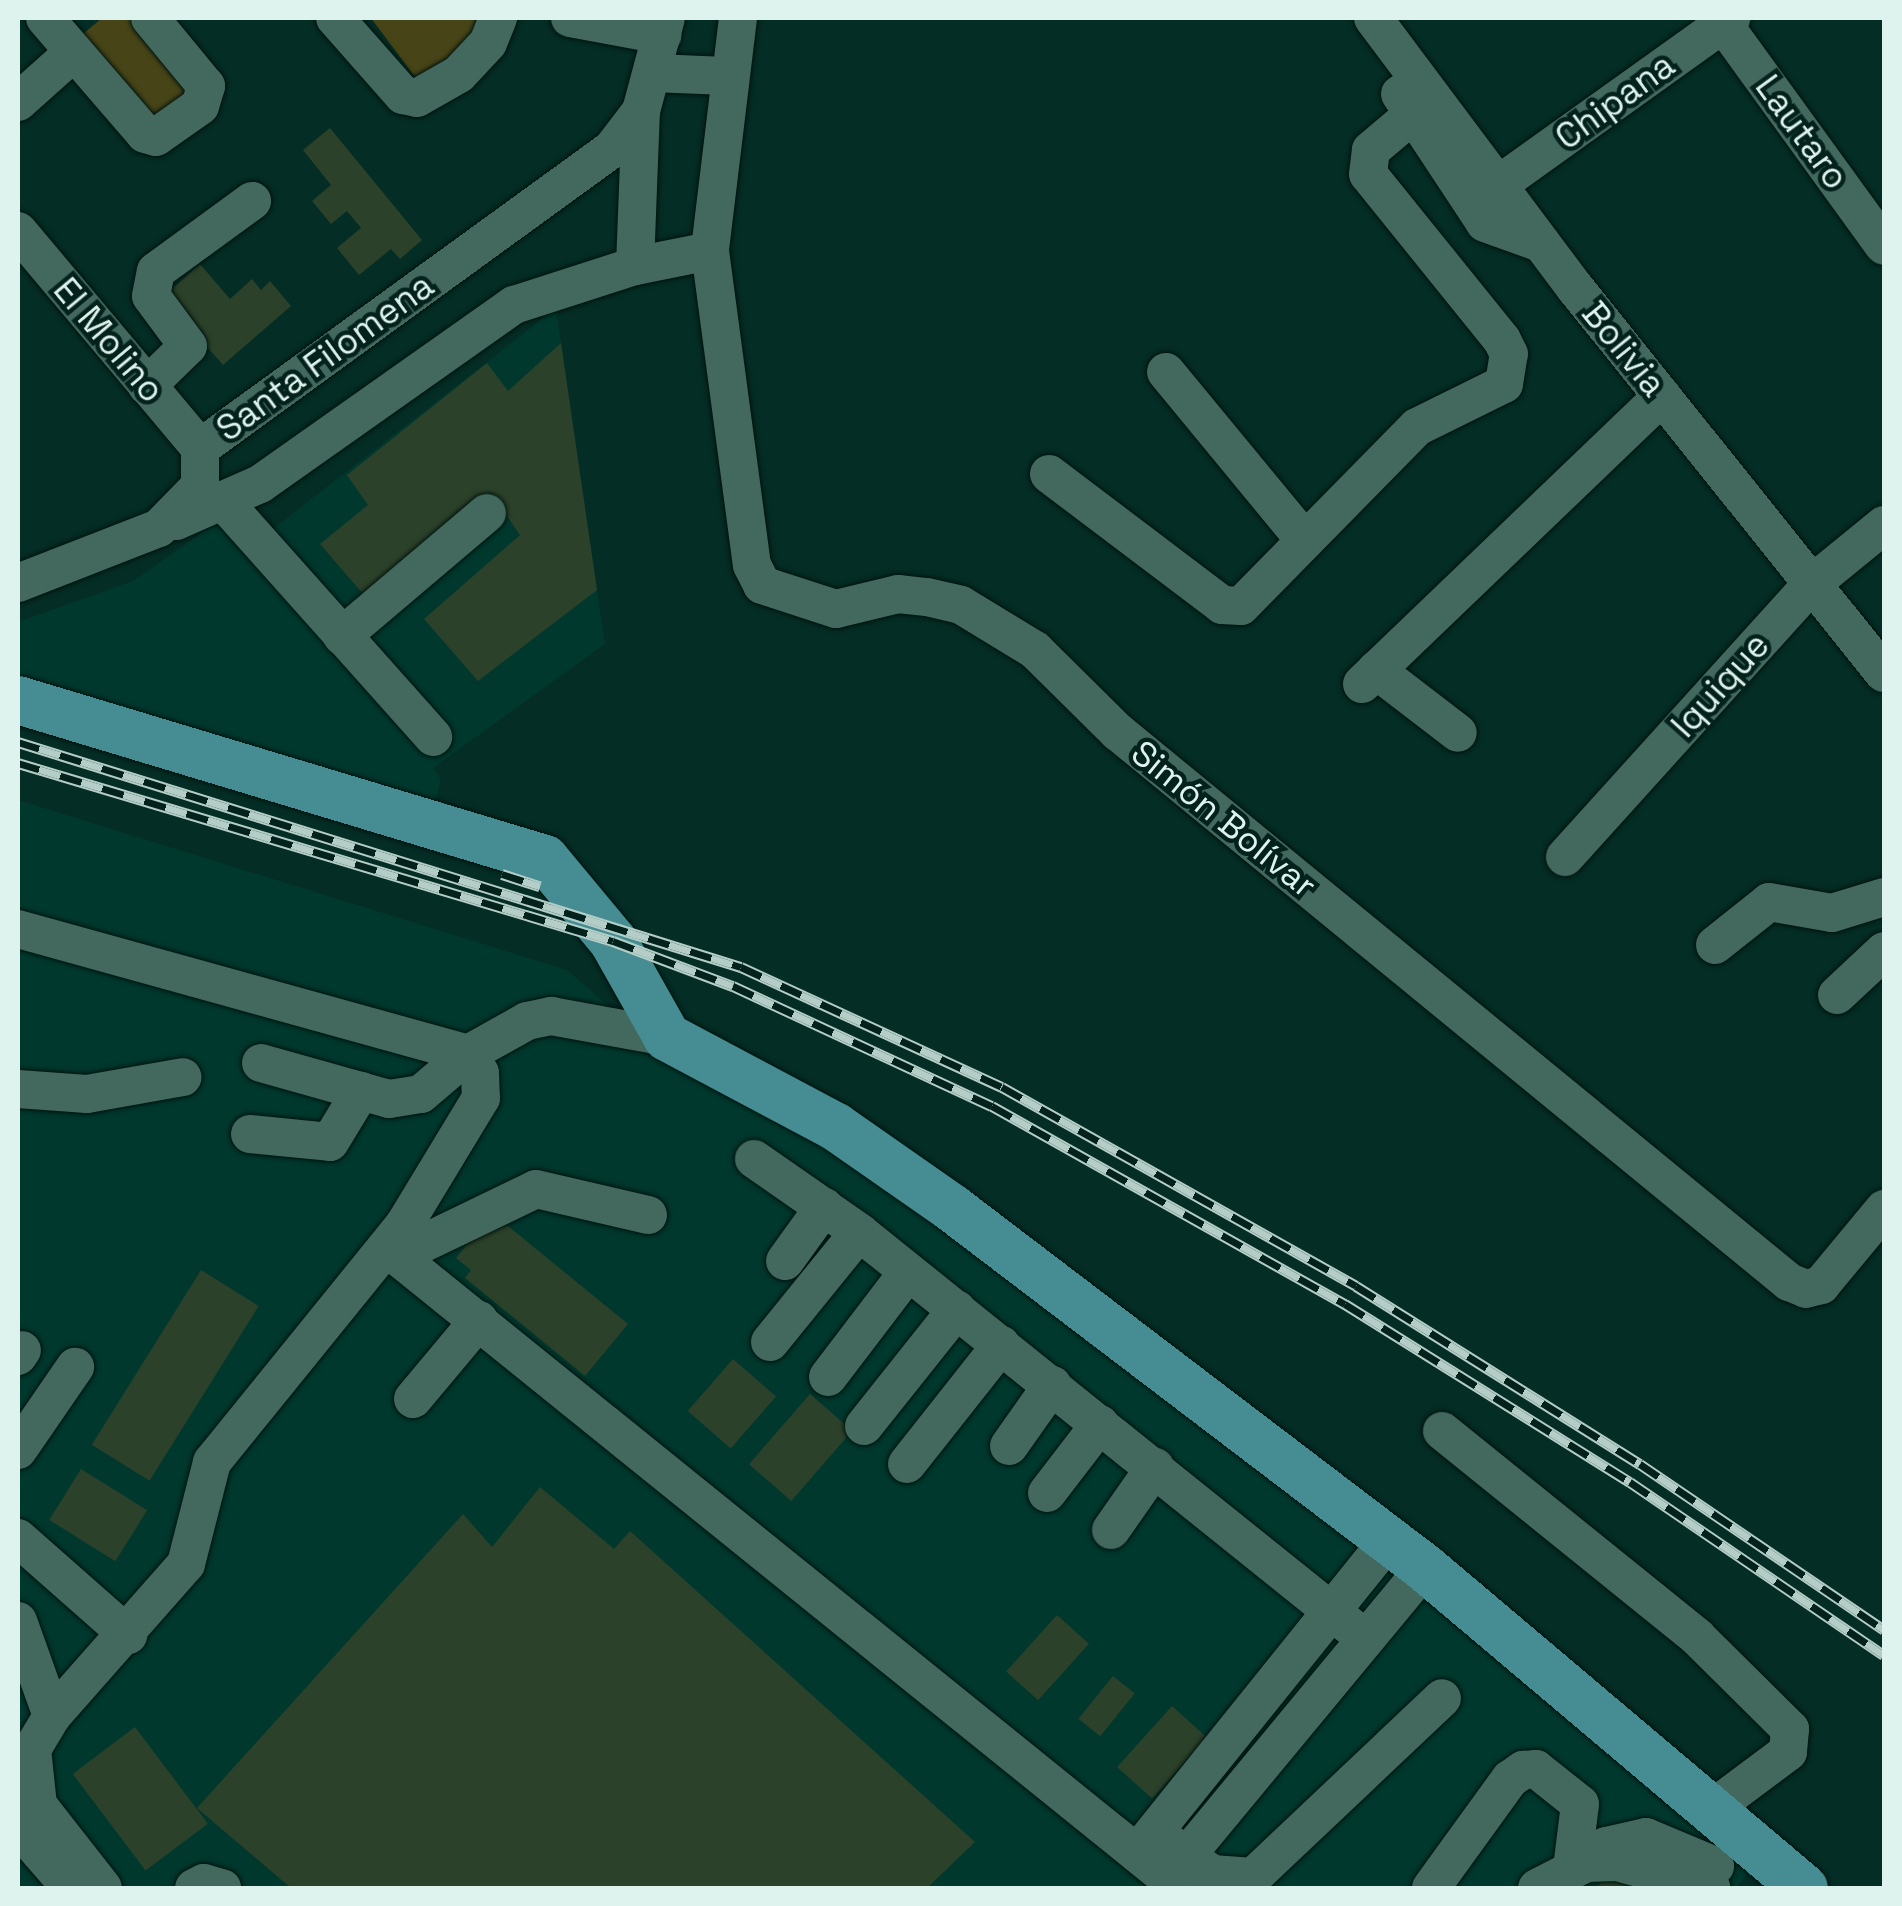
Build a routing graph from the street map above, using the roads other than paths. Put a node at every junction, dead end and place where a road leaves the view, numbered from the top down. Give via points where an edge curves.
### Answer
1 (46, 18) edge
2 (150, 18) edge
3 (335, 18) edge
4 (498, 18) edge
5 (570, 18) edge
6 (738, 18) edge
7 (1373, 18) edge
8 (1724, 19) edge
9 (664, 26) edge
10 (74, 52) junction
11 (1398, 52) junction
12 (654, 74) junction
13 (726, 76) junction
14 (18, 102) edge
15 (641, 111) junction
16 (1410, 117) junction
17 (1498, 185) junction
18 (252, 201) dead end
19 (18, 231) edge
20 (1541, 242) junction
21 (1884, 246) edge
22 (711, 263) junction
23 (636, 266) junction
24 (1166, 372) dead end
25 (147, 386) junction
26 (1662, 396) junction
27 (200, 448) junction
28 (1049, 474) dead end
29 (223, 501) junction
30 (487, 513) dead end
31 (1884, 524) edge
32 (160, 528) junction
33 (1303, 538) junction
34 (18, 583) edge
35 (1813, 583) junction
36 (342, 636) junction
37 (1884, 673) edge
38 (18, 700) edge
39 (1458, 734) dead end
40 (433, 737) dead end
41 (1565, 857) dead end
42 (1884, 897) edge
43 (18, 929) edge
44 (1715, 944) dead end
45 (1884, 951) edge
46 (1837, 995) dead end
47 (667, 1037) junction
48 (468, 1054) junction
49 (262, 1063) dead end
50 (183, 1077) dead end
51 (18, 1089) edge
52 (361, 1091) junction
53 (250, 1134) dead end
54 (754, 1160) dead end
55 (824, 1207) junction
56 (1884, 1209) edge
57 (648, 1215) dead end
58 (859, 1232) junction
59 (392, 1252) junction
60 (786, 1261) dead end
61 (908, 1272) junction
62 (957, 1309) junction
63 (479, 1320) junction
64 (770, 1342) dead end
65 (1002, 1344) junction
66 (74, 1368) dead end
67 (828, 1377) dead end
68 (1052, 1385) junction
69 (413, 1398) dead end
70 (1100, 1424) junction
71 (864, 1426) dead end
72 (1442, 1431) dead end
73 (1009, 1446) dead end
74 (18, 1450) edge
75 (907, 1464) dead end
76 (1155, 1467) junction
77 (1047, 1493) dead end
78 (1111, 1530) dead end
79 (18, 1538) edge
80 (1398, 1564) junction
81 (1332, 1610) junction
82 (18, 1621) edge
83 (128, 1635) junction
84 (1366, 1639) junction
85 (1442, 1698) dead end
86 (34, 1731) edge
87 (1713, 1808) junction
88 (18, 1826) edge
89 (1146, 1842) junction
90 (1579, 1865) junction
91 (1178, 1874) edge
92 (1780, 1882) edge
93 (71, 1888) edge
94 (103, 1888) edge
95 (194, 1888) edge
96 (222, 1888) edge
97 (1431, 1888) edge
98 (1537, 1888) edge
99 (1711, 1888) edge

1 - 10 street
2 - 10 street via 206,86 200,106 168,134 145,134
3 - 4 street via 403,95 417,98 459,74 488,42
5 - 9 street
6 - 13 street
7 - 11 street, Bolivia
8 - 17 street, Chipana
8 - 21 street, Lautaro
9 - 12 street
10 - 14 street
11 - 16 street via 1398,90
11 - 17 street, Bolivia
12 - 13 street
12 - 15 street
13 - 22 street
15 - 23 street
15 - 27 street, Santa Filomena via 612,149
16 - 20 street via 1485,223
16 - 33 street via 1371,150 1368,174 1502,340 1510,370 1490,395 1418,428
17 - 20 street, Bolivia
18 - 25 street via 156,271 151,296 188,346
19 - 25 street, El Molino
20 - 26 street, Bolivia
22 - 23 street
22 - 56 street, Simón Bolívar via 752,565 762,585 836,608 898,594 961,605 1035,650 1118,732 1789,1282 1806,1289 1820,1285
23 - 29 street via 514,305 260,484
24 - 33 street
25 - 27 street, El Molino
26 - 35 street, Bolivia
26 - 39 street via 1369,677
27 - 32 street, Santa Filomena via 200,486
28 - 33 street via 1231,608 1241,606
29 - 32 street
29 - 36 street
30 - 36 street
31 - 35 street, Iquique
32 - 34 street, Santa Filomena
35 - 37 street, Bolivia
35 - 41 street, Iquique
36 - 40 street
38 - 47 main road via 545,859 613,941
42 - 44 street via 1832,912 1769,902
43 - 48 street
45 - 46 street
47 - 48 street via 551,1016 503,1030
47 - 80 main road via 875,1151
48 - 52 street via 421,1094 389,1098
48 - 59 street via 480,1073 481,1098
49 - 52 street
50 - 51 street via 88,1094
52 - 53 street via 330,1142
54 - 55 street
55 - 58 street
55 - 60 street
57 - 59 street via 536,1190
58 - 61 street
58 - 64 street
59 - 63 street
59 - 83 street via 212,1462 186,1564
61 - 62 street
61 - 67 street
62 - 65 street
62 - 71 street
63 - 69 street
63 - 89 street
65 - 68 street
65 - 75 street
66 - 74 street
68 - 70 street
68 - 73 street
70 - 76 street
70 - 77 street
72 - 87 street via 1697,1637 1790,1729 1788,1752
76 - 78 street
76 - 81 street
79 - 83 street
80 - 81 street
80 - 84 street
80 - 87 main road
80 - 92 main road
81 - 84 street
81 - 89 street
82 - 86 street
83 - 86 street
84 - 91 street
85 - 91 street via 1253,1876
86 - 94 street via 38,1805
87 - 92 main road
88 - 93 street
89 - 91 street
90 - 97 street via 1580,1804 1536,1769 1523,1770
90 - 98 street
90 - 99 street via 1606,1846 1646,1837 1714,1864
95 - 96 street

